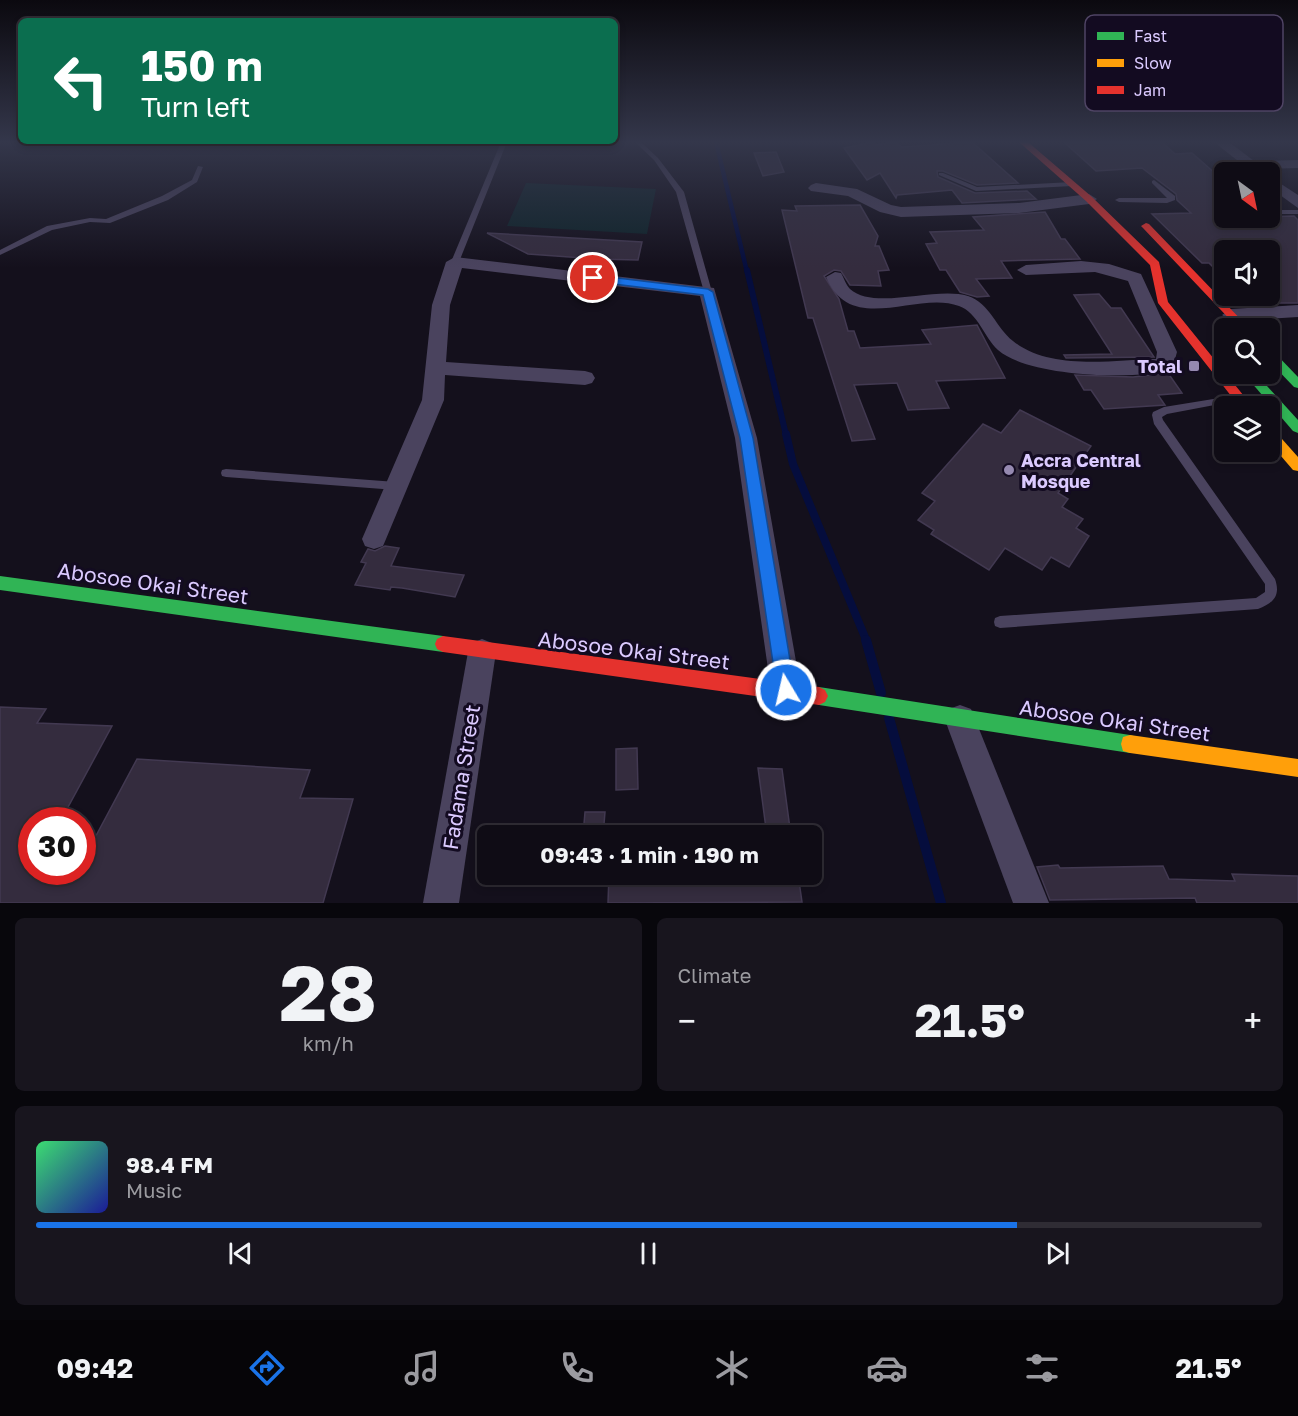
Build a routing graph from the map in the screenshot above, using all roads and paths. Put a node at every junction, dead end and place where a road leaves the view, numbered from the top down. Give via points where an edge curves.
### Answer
1 (189, 184) edge
2 (487, 184) edge
3 (674, 184) edge
4 (965, 184) edge
5 (1069, 184) edge
6 (1072, 184) edge
7 (1156, 184) edge
8 (816, 188) dead end
9 (1280, 189) edge
10 (1115, 197) joint
11 (1089, 199) junction
12 (1298, 203) edge
13 (1280, 212) edge
14 (1298, 212) edge
15 (0, 253) edge
16 (1152, 261) junction
17 (455, 262) junction
18 (1026, 270) dead end
19 (1125, 272) junction
20 (835, 277) dead end
21 (1195, 277) junction
22 (1173, 286) dead end
23 (708, 292) junction
24 (1298, 311) edge
25 (1229, 318) edge
26 (1231, 318) edge
27 (1265, 318) edge
28 (1280, 365) edge
29 (436, 368) junction
30 (585, 378) dead end
31 (1280, 378) edge
32 (1259, 384) edge
33 (1298, 384) edge
34 (1237, 396) edge
35 (1298, 397) edge
36 (1214, 405) edge
37 (1298, 428) edge
38 (1280, 446) edge
39 (1298, 466) edge
40 (226, 473) dead end
41 (396, 486) junction
42 (374, 539) dead end
43 (0, 583) edge
44 (1000, 622) dead end
45 (482, 652) junction
46 (786, 690) junction
47 (954, 717) junction
48 (1298, 768) edge
49 (441, 903) edge
50 (1031, 903) edge

1 - 15 lane via 107,221 90,220 50,228
2 - 17 lane
3 - 23 lane via 680,192
4 - 5 lane via 976,189
6 - 11 main road
7 - 10 lane via 1172,198 1167,201
8 - 11 street via 852,192 901,212 1019,208
9 - 12 street
10 - 21 main road
11 - 16 main road
13 - 14 lane
16 - 19 street
16 - 22 main road
16 - 34 main road via 1163,303
17 - 23 street
17 - 29 street via 441,305
18 - 19 street via 1092,266
19 - 20 street via 1135,278 1143,293 1167,352 1165,365 1062,365 1030,361 1006,346 964,300 859,300 843,292
21 - 25 main road via 1203,297
21 - 26 main road
23 - 46 street via 746,438
24 - 27 street
28 - 33 main road
29 - 30 street
29 - 41 street via 433,400
31 - 35 main road
32 - 37 main road
36 - 44 lane via 1164,411 1157,415 1158,422 1271,583 1271,596 1258,603
38 - 39 main road
40 - 41 lane
41 - 42 street
43 - 45 main road, Abosoe Okai Street
45 - 46 main road, Abosoe Okai Street
45 - 49 street, Fadama Street
46 - 47 main road, Abosoe Okai Street
47 - 48 main road, Abosoe Okai Street
47 - 50 street

